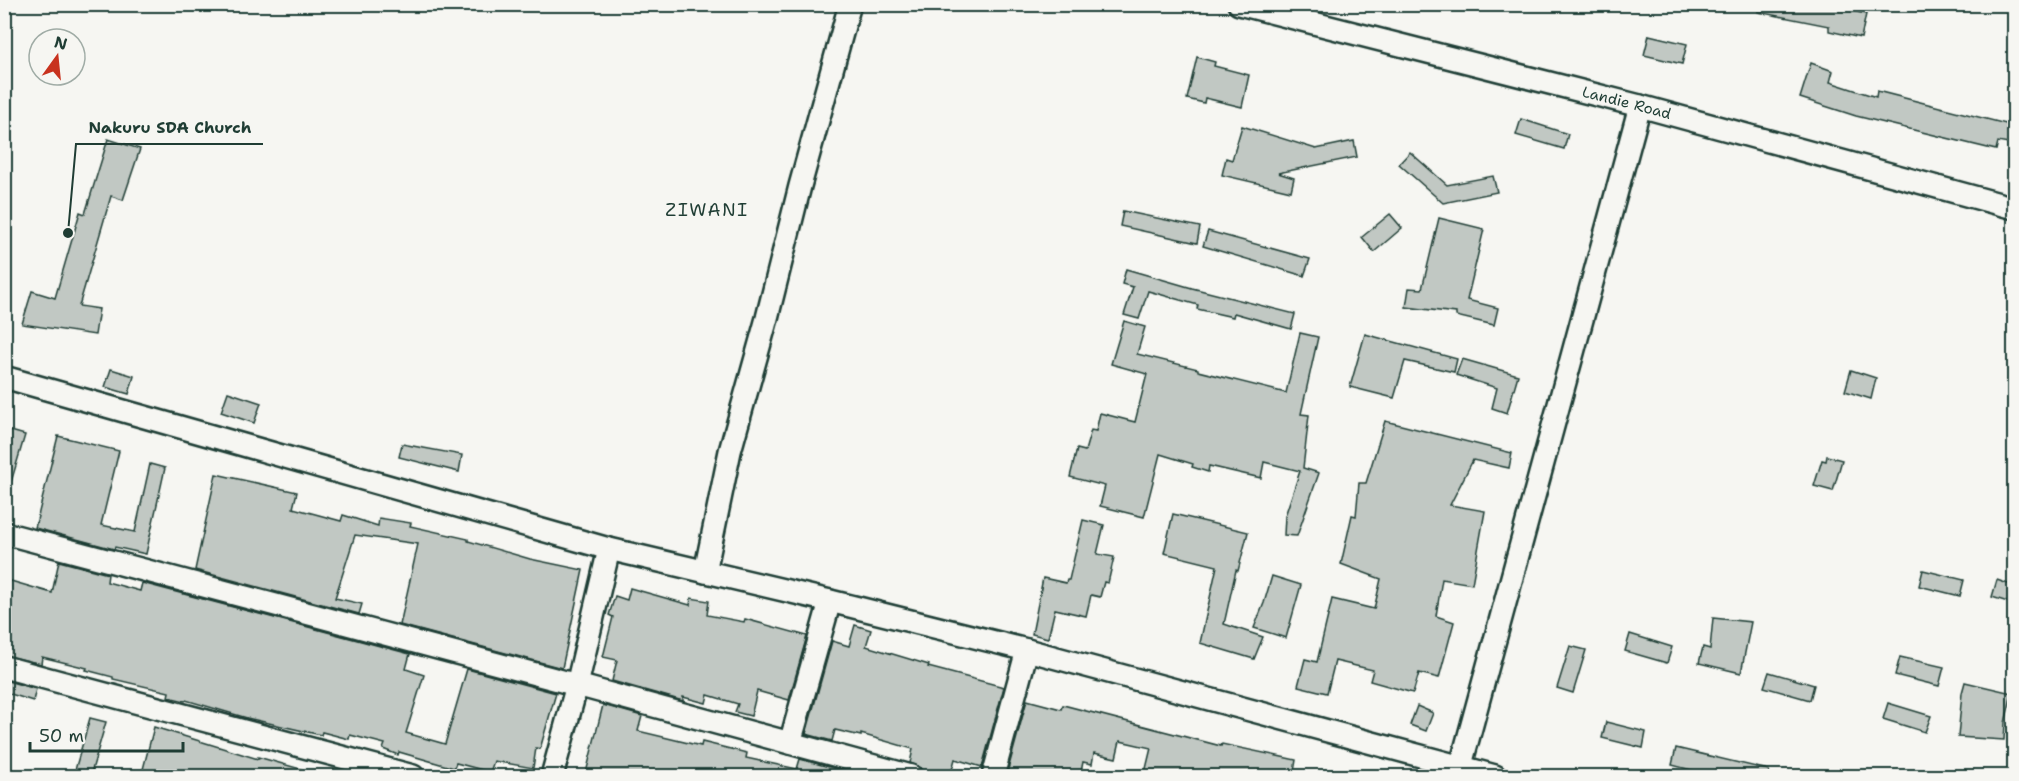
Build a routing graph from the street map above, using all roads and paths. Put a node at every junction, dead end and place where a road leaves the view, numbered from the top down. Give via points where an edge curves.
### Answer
1 (850, 4) edge
2 (1239, 4) edge
3 (1640, 106) junction
4 (2014, 208) edge
5 (4, 377) edge
6 (4, 533) edge
7 (609, 549) junction
8 (705, 572) junction
9 (830, 601) junction
10 (1026, 650) junction
11 (4, 667) edge
12 (577, 685) junction
13 (790, 743) junction
14 (1459, 772) edge
15 (412, 777) edge
16 (552, 777) edge
17 (911, 777) edge
18 (993, 777) edge
19 (1495, 777) edge

1 - 8 street via 730,451
2 - 3 street, Landie Road
3 - 4 street, Landie Road
3 - 14 street
5 - 7 street
6 - 12 street
7 - 8 street
7 - 12 street
8 - 9 street
9 - 10 street
9 - 13 street
10 - 14 street
10 - 18 street
11 - 15 street
12 - 13 street
12 - 16 street
13 - 17 street
14 - 19 street

